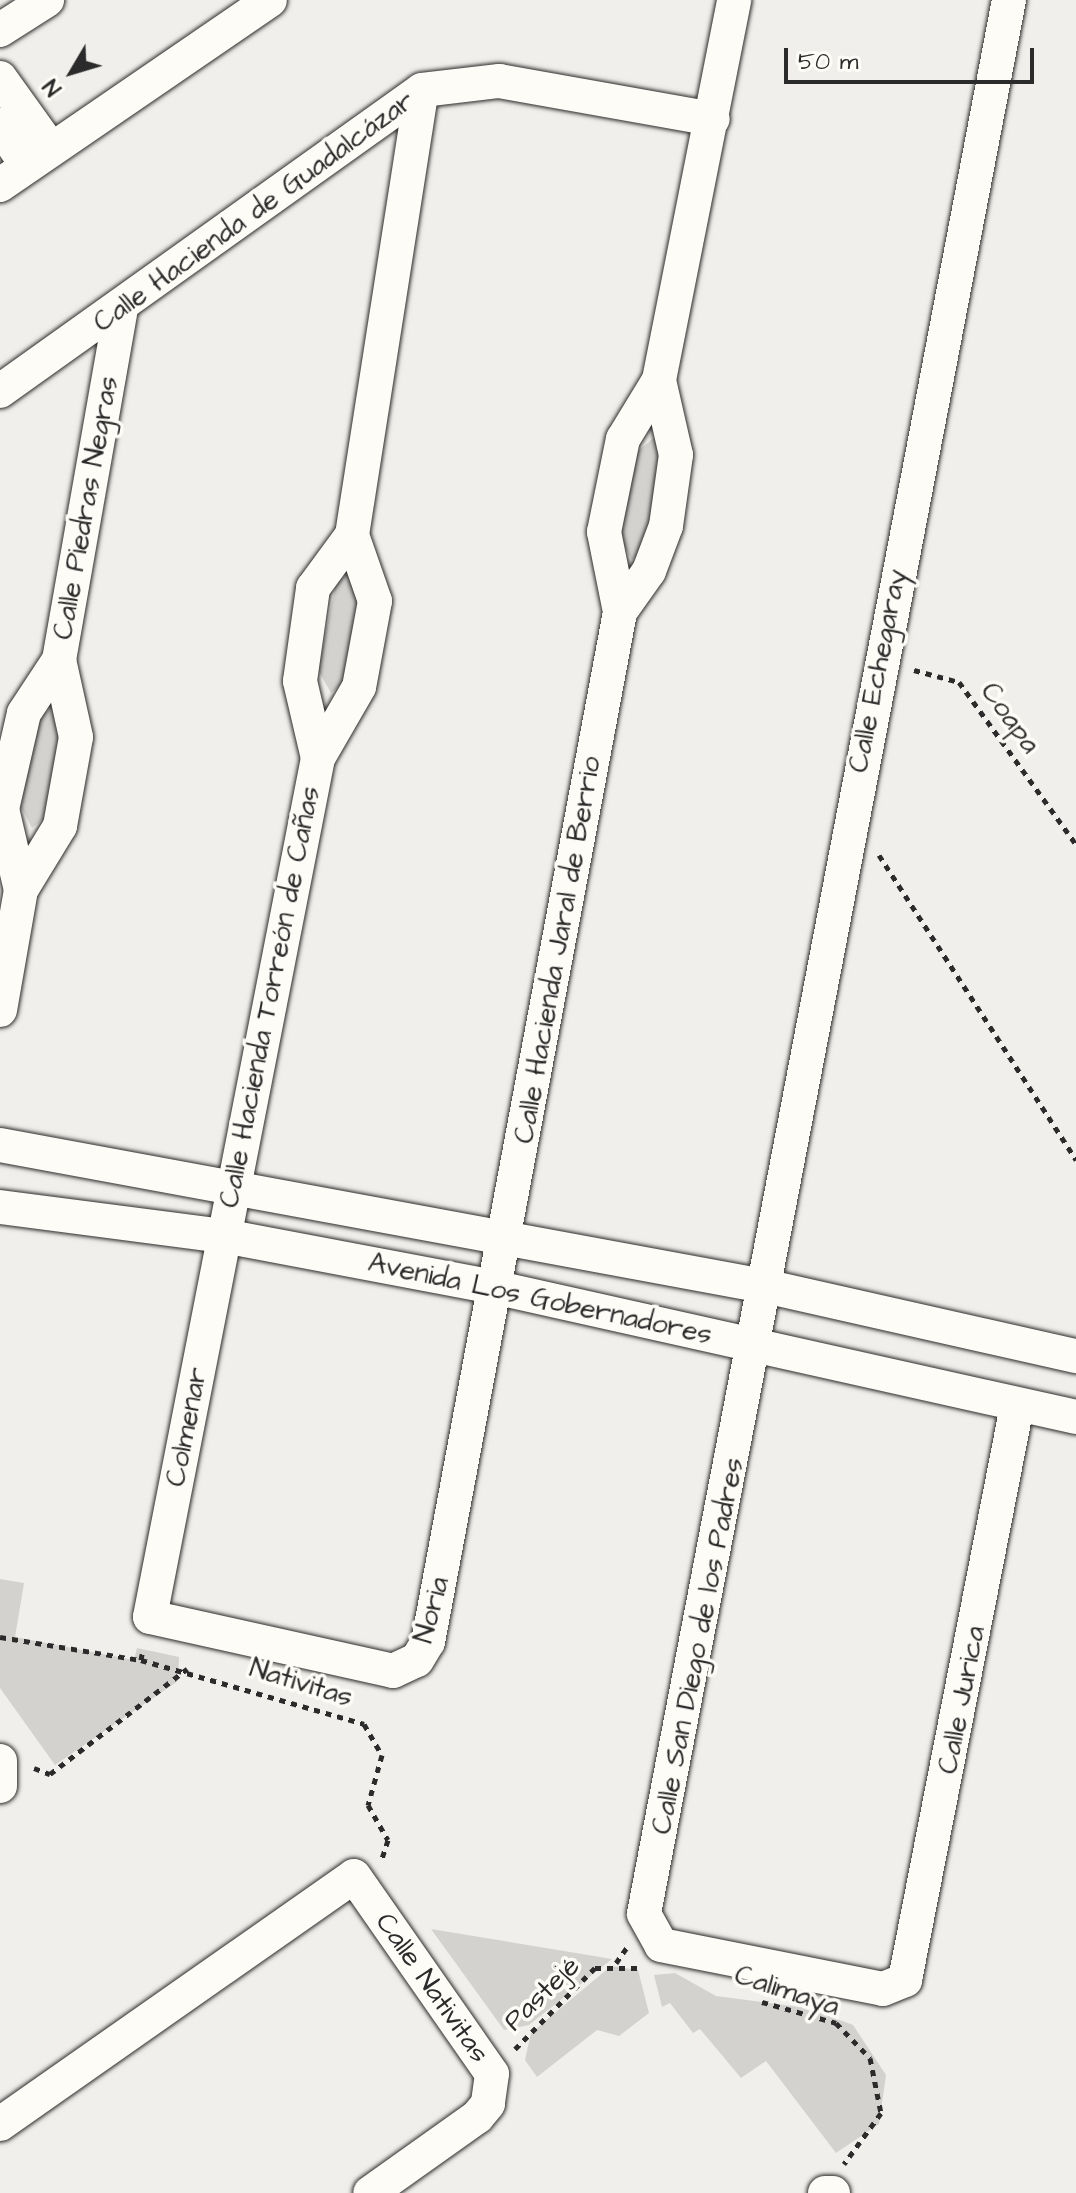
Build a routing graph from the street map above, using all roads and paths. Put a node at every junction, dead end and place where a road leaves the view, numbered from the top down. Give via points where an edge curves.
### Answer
1 (47, 0) edge
2 (270, 0) edge
3 (734, 0) edge
4 (1009, 0) edge
5 (0, 30) edge
6 (0, 78) edge
7 (422, 90) junction
8 (713, 119) junction
9 (0, 125) edge
10 (26, 167) edge
11 (121, 310) junction
12 (659, 380) junction
13 (0, 391) edge
14 (352, 535) junction
15 (620, 612) junction
16 (59, 660) junction
17 (880, 662) junction
18 (318, 758) junction
19 (851, 811) junction
20 (1076, 844) edge
21 (21, 890) junction
22 (0, 1010) edge
23 (0, 1145) edge
24 (1075, 1157) edge
25 (232, 1187) junction
26 (0, 1207) edge
27 (224, 1236) junction
28 (505, 1243) junction
29 (769, 1287) junction
30 (498, 1288) junction
31 (759, 1344) junction
32 (1076, 1356) edge
33 (1017, 1406) junction
34 (1076, 1417) edge
35 (150, 1617) junction
36 (0, 1637) edge
37 (141, 1660) junction
38 (188, 1669) junction
39 (8, 1771) edge
40 (354, 1876) junction
41 (653, 1958) junction
42 (749, 1999) dead end
43 (490, 2089) junction
44 (0, 2124) edge
45 (829, 2192) edge
46 (370, 2193) edge

1 - 5 street
2 - 10 street
3 - 8 street, Calle Hacienda Jaral de Berrio
4 - 17 street, Calle Echegaray
6 - 10 street
7 - 8 street, Calle Hacienda de Guadalcázar via 499,81
7 - 11 street, Calle Hacienda de Guadalcázar via 354,132
7 - 14 street, Calle Hacienda Torreón de Cañas
8 - 12 street, Calle Hacienda Jaral de Berrio
9 - 10 street
11 - 13 street, Calle Hacienda de Guadalcázar
11 - 16 street, Calle Piedras Negras
12 - 15 street, Calle Hacienda Jaral de Berrio via 623,439 604,532
12 - 15 street, Calle Hacienda Jaral de Berrio via 676,455 666,526 649,571
14 - 18 street, Calle Hacienda Torreón de Cañas via 313,588 300,681
14 - 18 street, Calle Hacienda Torreón de Cañas via 375,601 359,687
15 - 28 street, Calle Hacienda Jaral de Berrio
16 - 21 street, Calle Piedras Negras via 76,737 60,826
16 - 21 street, Calle Piedras Negras via 24,713 2,809
17 - 19 street, Calle Echegaray
17 - 20 path, Coapa via 959,682
18 - 25 street, Calle Hacienda Torreón de Cañas
19 - 24 path
19 - 29 street, Calle Echegaray
21 - 22 street, Calle Piedras Negras
23 - 25 street, Avenida Los Gobernadores
25 - 27 street, Calle Hacienda Torreón de Cañas
25 - 28 street, Avenida Los Gobernadores
26 - 27 street, Avenida Los Gobernadores
27 - 30 street, Avenida Los Gobernadores
27 - 35 street, Colmenar
28 - 29 street, Avenida Los Gobernadores
28 - 30 street, Calle Hacienda Jaral de Berrio
29 - 31 street, Calle Echegaray
29 - 32 street, Avenida Los Gobernadores
30 - 31 street, Avenida Los Gobernadores
30 - 35 street, Noria via 428,1642 417,1660 393,1671
31 - 33 street, Avenida Los Gobernadores
31 - 41 street, Calle San Diego de los Padres via 644,1914
33 - 34 street, Avenida Los Gobernadores
33 - 41 street, Calle Jurica via 913,1967 896,1987
35 - 37 path
36 - 37 path, Nativitas
37 - 38 path, Nativitas
38 - 39 path via 50,1774
38 - 40 path, Nativitas via 364,1724 376,1736 382,1755 368,1805 388,1840 384,1858
40 - 43 street, Calle Nativitas
40 - 44 street
41 - 43 path, Pastejé via 595,1968
42 - 45 path, Calimaya via 836,2023 870,2058 881,2113
43 - 46 street

